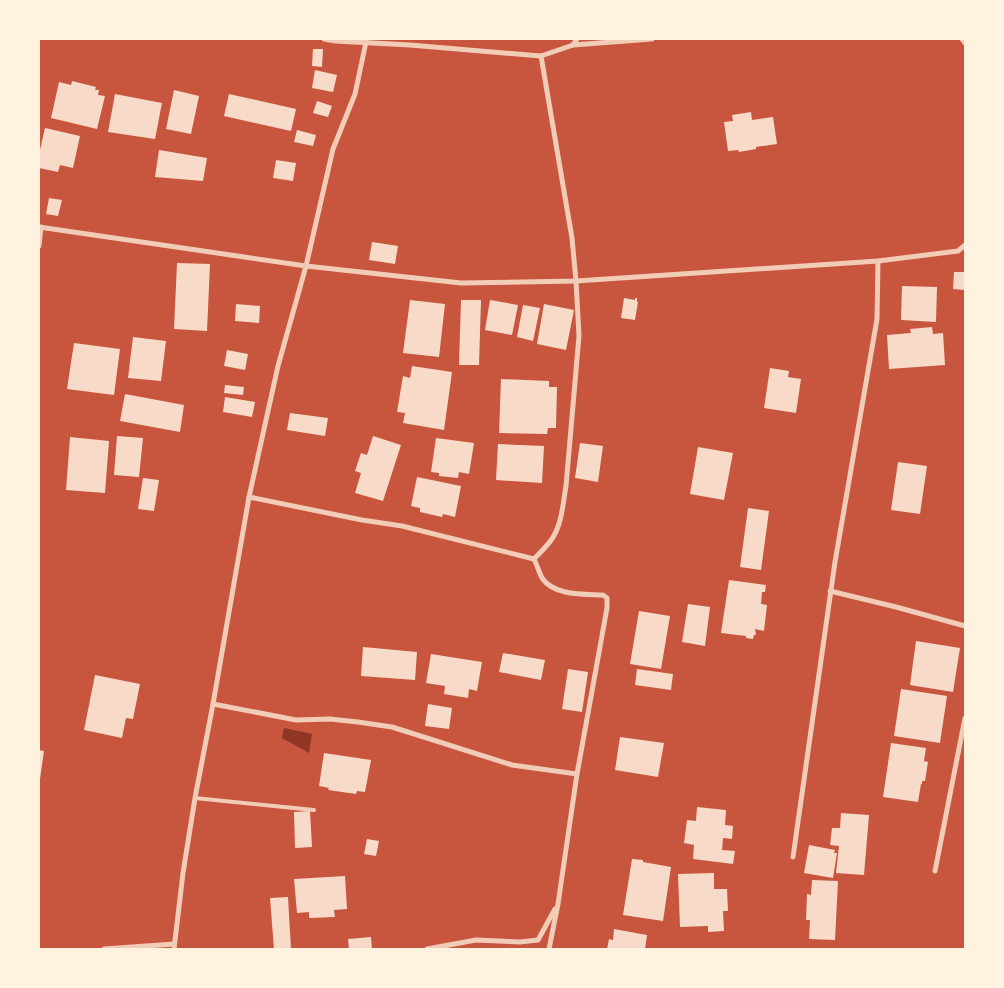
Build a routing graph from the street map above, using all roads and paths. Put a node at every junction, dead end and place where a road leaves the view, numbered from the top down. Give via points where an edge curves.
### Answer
1 (324, 39) edge
2 (577, 39) edge
3 (652, 39) edge
4 (962, 39) edge
5 (351, 40) edge
6 (366, 42) junction
7 (965, 43) edge
8 (573, 45) junction
9 (541, 56) junction
10 (40, 227) edge
11 (965, 245) edge
12 (39, 246) edge
13 (878, 261) junction
14 (306, 266) junction
15 (576, 280) junction
16 (249, 497) junction
17 (534, 559) junction
18 (830, 591) junction
19 (965, 626) edge
20 (213, 704) junction
21 (965, 718) edge
22 (577, 774) junction
23 (195, 798) junction
24 (314, 810) dead end
25 (793, 857) dead end
26 (934, 871) dead end
27 (558, 904) junction
28 (174, 947) edge
29 (104, 949) edge
30 (427, 949) edge
31 (550, 949) edge

1 - 5 street
2 - 8 street
3 - 8 street
4 - 7 street
5 - 6 street
6 - 9 street
6 - 14 street via 355,94 333,149
8 - 9 street
9 - 15 street
10 - 12 street
10 - 14 street
11 - 13 street via 958,251
13 - 15 street
13 - 18 street via 878,319
14 - 15 street via 461,283
14 - 16 street via 278,366
15 - 17 street via 579,336 562,510 553,538
16 - 17 street via 402,526
16 - 20 street
17 - 22 street via 543,580 557,590 607,598
18 - 19 street
18 - 25 street
20 - 22 street via 296,720 330,719 392,727 512,765
20 - 23 street
21 - 26 street
22 - 27 street
23 - 24 lane
23 - 28 street
27 - 30 street via 538,940 476,940
27 - 31 street
28 - 29 street

